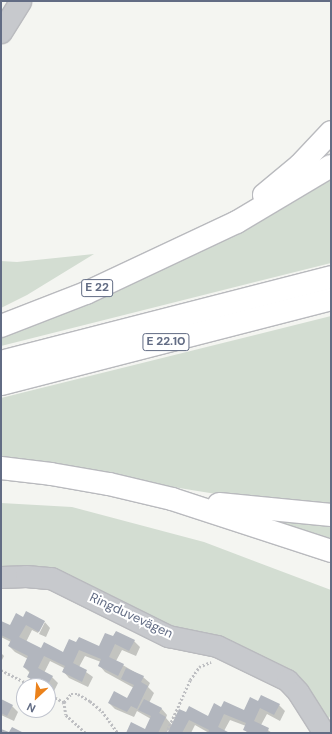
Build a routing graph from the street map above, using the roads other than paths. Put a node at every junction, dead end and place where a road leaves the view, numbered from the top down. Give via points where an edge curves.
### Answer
1 (20, 1) edge
2 (1, 32) edge
3 (331, 132) edge
4 (331, 166) edge
5 (191, 245) junction
6 (331, 277) edge
7 (331, 299) edge
8 (1, 326) edge
9 (1, 362) edge
10 (1, 384) edge
11 (1, 468) edge
12 (172, 498) junction
13 (331, 515) edge
14 (331, 551) edge
15 (1, 577) edge
16 (324, 733) edge

1 - 2 street
3 - 5 highway via 300,165 268,192 240,214
4 - 5 highway, E 22 via 244,219
5 - 8 highway, E 22 via 86,293
6 - 9 highway, E 22.10
7 - 10 highway, E 22.10
11 - 12 highway via 109,484
12 - 13 highway
12 - 14 highway
15 - 16 street, Ringduvevägen via 51,578 168,636 217,646 287,680 298,692

